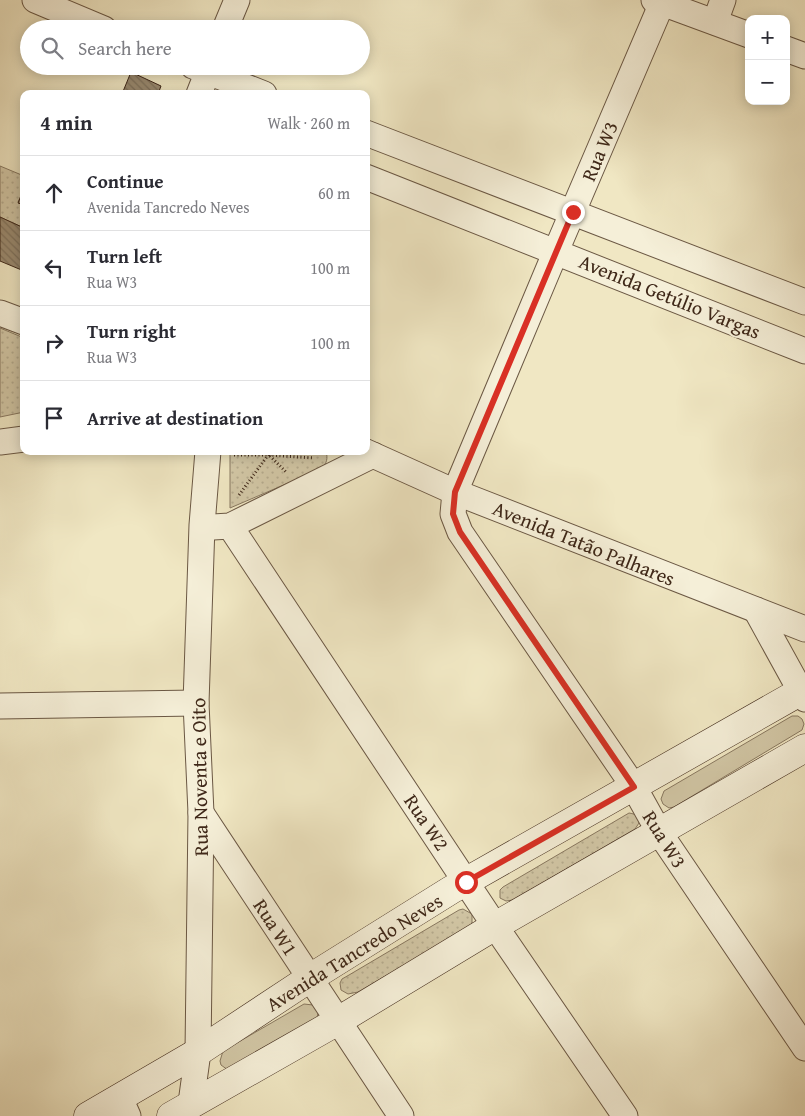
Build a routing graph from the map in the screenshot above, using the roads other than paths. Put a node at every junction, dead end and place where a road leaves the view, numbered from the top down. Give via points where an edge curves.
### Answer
1 (35, 0) edge
2 (237, 0) edge
3 (658, 1) edge
4 (719, 11) edge
5 (83, 20) edge
6 (229, 20) edge
7 (745, 32) edge
8 (790, 50) edge
9 (805, 56) edge
10 (202, 75) edge
11 (251, 90) edge
12 (370, 135) edge
13 (370, 179) edge
14 (573, 212) junction
15 (556, 251) junction
16 (805, 302) edge
17 (0, 313) edge
18 (20, 320) edge
19 (805, 351) edge
20 (20, 440) edge
21 (0, 442) edge
22 (370, 453) edge
23 (208, 455) edge
24 (365, 455) edge
25 (455, 492) junction
26 (232, 514) junction
27 (202, 525) junction
28 (756, 610) junction
29 (805, 629) edge
30 (803, 694) edge
31 (196, 704) junction
32 (0, 706) edge
33 (805, 748) edge
34 (634, 787) junction
35 (201, 813) junction
36 (659, 832) junction
37 (466, 882) junction
38 (495, 926) junction
39 (310, 978) junction
40 (338, 1021) junction
41 (805, 1048) edge
42 (198, 1052) junction
43 (124, 1107) edge
44 (181, 1110) edge
45 (88, 1116) edge
46 (401, 1116) edge
47 (625, 1116) edge

1 - 5 street
2 - 6 street
3 - 4 street
3 - 14 street, Rua W3
4 - 7 street
8 - 9 street
10 - 11 street
12 - 14 street
13 - 15 street, Avenida Getúlio Vargas
14 - 15 street, Rua W3
14 - 16 street
15 - 19 street, Avenida Getúlio Vargas
15 - 25 street, Rua W3
17 - 18 street
20 - 21 street
22 - 25 street, Avenida Tatão Palhares
23 - 27 street, Rua Noventa e Oito
24 - 26 street
25 - 28 street, Avenida Tatão Palhares
25 - 34 street, Rua W3 via 453,514 460,532
26 - 27 street via 212,527
26 - 37 street, Rua W2
27 - 31 street, Rua Noventa e Oito
28 - 29 street, Avenida Tatão Palhares
28 - 30 street
30 - 34 street, Avenida Tancredo Neves
31 - 32 street
31 - 35 street, Rua Noventa e Oito
33 - 36 street
34 - 36 street, Rua W3
34 - 37 street, Avenida Tancredo Neves
35 - 39 street, Rua W1
35 - 42 street, Rua Noventa e Oito
36 - 38 street
36 - 41 street, Rua W3
37 - 38 street, Rua W2
37 - 39 street, Avenida Tancredo Neves
38 - 40 street
38 - 47 street, Rua W2
39 - 40 street, Rua W1
39 - 42 street, Avenida Tancredo Neves
40 - 44 street
40 - 46 street, Rua W1
42 - 43 street, Avenida Tancredo Neves
42 - 44 street, Rua Noventa e Oito
43 - 45 street, Avenida Tancredo Neves

